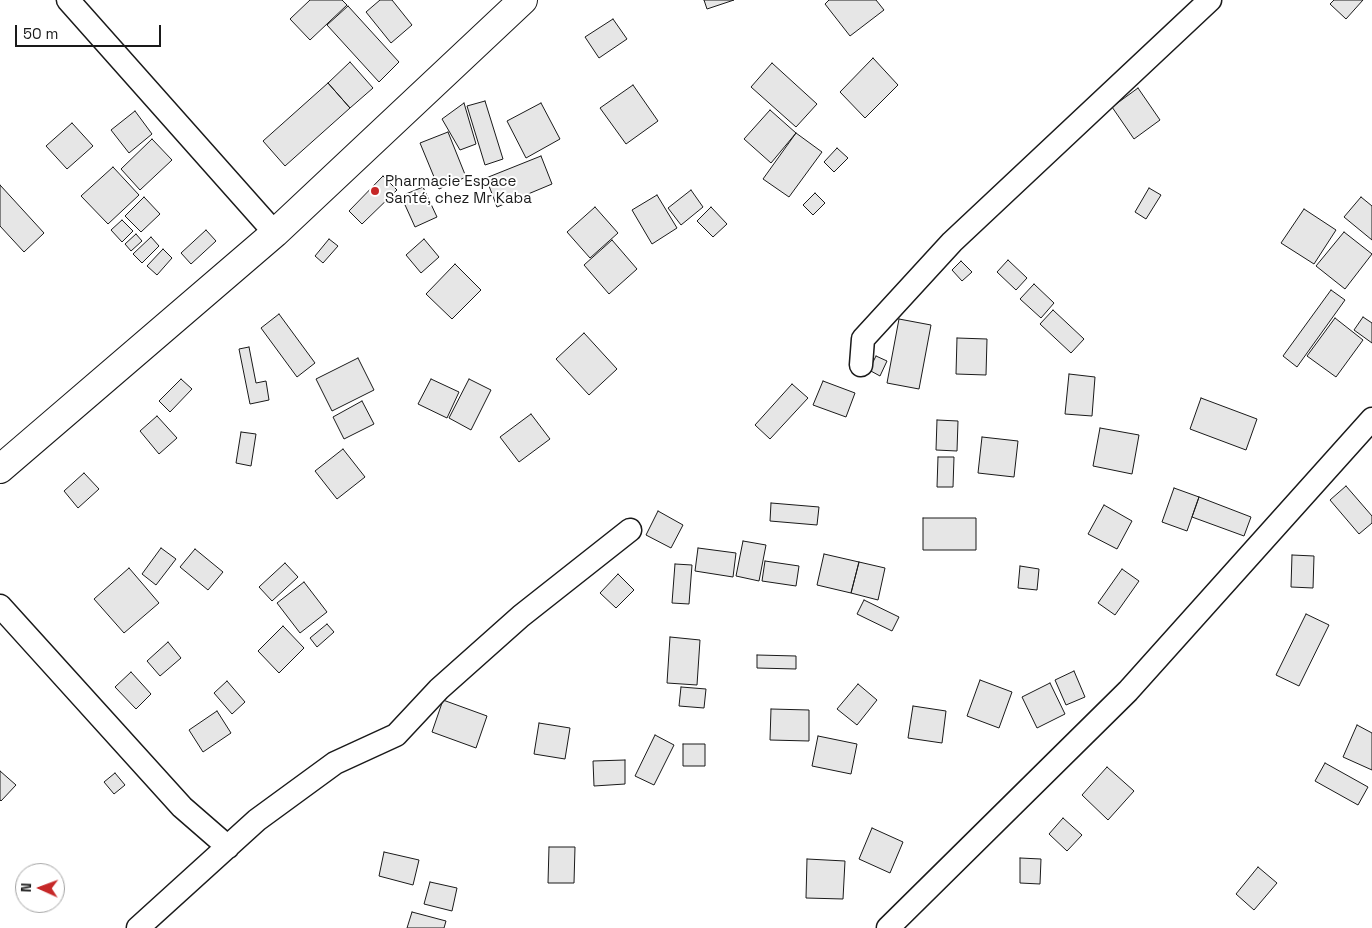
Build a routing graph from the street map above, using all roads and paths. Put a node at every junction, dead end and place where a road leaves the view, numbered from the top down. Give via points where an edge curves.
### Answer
1 (68, 0) edge
2 (1210, 0) edge
3 (516, 2) edge
4 (275, 233) junction
5 (861, 364) dead end
6 (1372, 419) edge
7 (0, 469) edge
8 (630, 530) dead end
9 (0, 606) edge
10 (228, 847) junction
11 (138, 928) edge
12 (888, 928) edge

1 - 4 street
2 - 5 street via 952,242 863,339
3 - 4 highway
4 - 7 highway
6 - 12 street via 1128,691
8 - 10 street via 515,621 439,689 396,735 335,762 257,820
9 - 10 street via 182,808
10 - 11 street

